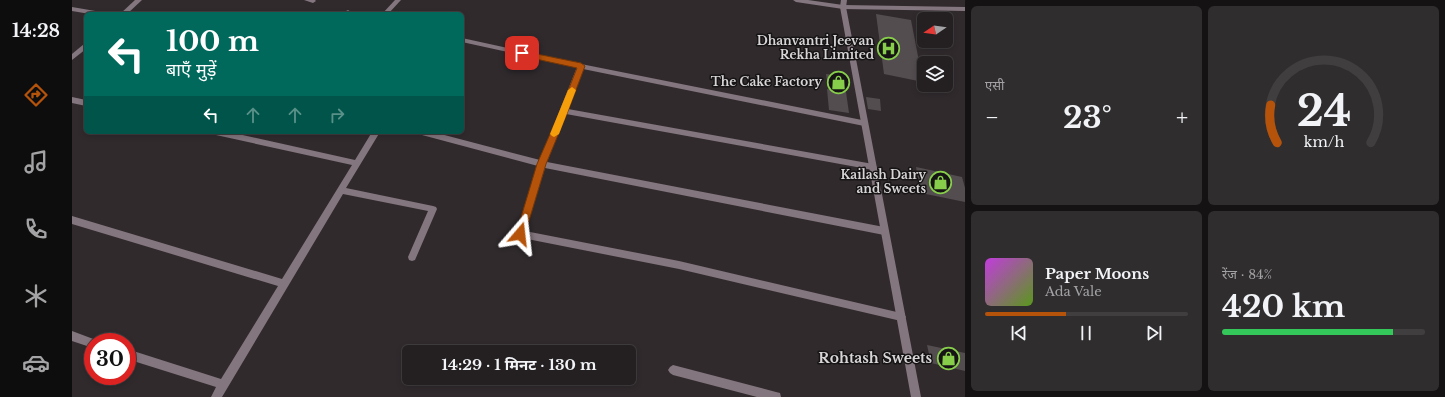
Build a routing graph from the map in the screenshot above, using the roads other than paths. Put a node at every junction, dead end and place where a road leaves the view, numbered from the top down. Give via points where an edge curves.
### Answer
1 (139, 0) edge
2 (398, 0) edge
3 (796, 0) edge
4 (843, 4) edge
5 (72, 8) edge
6 (965, 9) edge
7 (91, 12) edge
8 (125, 12) edge
9 (387, 12) edge
10 (464, 40) edge
11 (84, 48) edge
12 (73, 56) edge
13 (581, 66) junction
14 (72, 100) edge
15 (84, 103) edge
16 (564, 111) junction
17 (864, 124) junction
18 (225, 134) edge
19 (375, 134) edge
20 (430, 134) edge
21 (357, 163) junction
22 (542, 164) junction
23 (873, 167) junction
24 (341, 190) junction
25 (72, 220) edge
26 (884, 231) junction
27 (412, 257) dead end
28 (284, 284) junction
29 (901, 318) junction
30 (72, 336) edge
31 (84, 340) edge
32 (136, 357) edge
33 (673, 370) dead end
34 (224, 385) junction
35 (216, 397) edge
36 (776, 397) edge
37 (916, 397) edge

1 - 8 street
2 - 9 street
3 - 4 street
4 - 6 street
4 - 17 street
5 - 7 street
10 - 13 street
11 - 12 street
13 - 16 street
13 - 17 street
14 - 15 street
16 - 22 street
16 - 23 street
17 - 23 street
18 - 21 street
19 - 21 street
20 - 22 street
21 - 24 street
22 - 26 street
22 - 29 street via 520,234 679,265
23 - 26 street
24 - 27 street via 433,209
24 - 28 street
25 - 28 street
26 - 29 street
28 - 34 street
29 - 37 street
30 - 31 street
32 - 34 street
33 - 36 street
34 - 35 street

